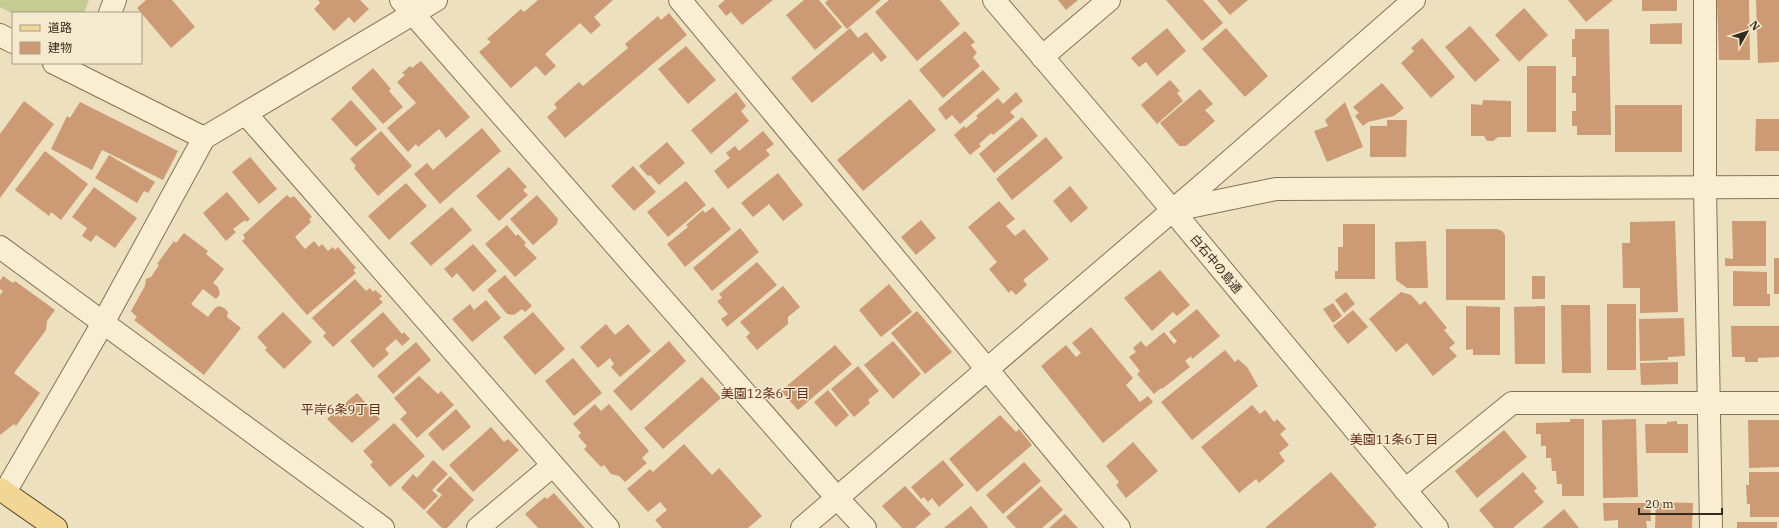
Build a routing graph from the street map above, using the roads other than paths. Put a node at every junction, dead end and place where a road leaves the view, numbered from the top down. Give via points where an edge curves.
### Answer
1 (115, 0) edge
2 (436, 0) edge
3 (680, 0) edge
4 (994, 0) edge
5 (1110, 0) edge
6 (1414, 0) edge
7 (1705, 0) edge
8 (407, 7) edge
9 (110, 12) edge
10 (0, 35) edge
11 (12, 41) edge
12 (1042, 57) junction
13 (58, 64) edge
14 (85, 70) edge
15 (246, 114) junction
16 (204, 138) junction
17 (1779, 187) edge
18 (1705, 188) junction
19 (1172, 210) junction
20 (0, 247) edge
21 (103, 323) junction
22 (986, 368) junction
23 (1779, 403) edge
24 (1709, 404) junction
25 (552, 466) junction
26 (1405, 490) junction
27 (2, 494) edge
28 (837, 498) junction
29 (56, 528) edge
30 (383, 528) edge
31 (478, 528) edge
32 (608, 528) edge
33 (802, 528) edge
34 (864, 528) edge
35 (1119, 528) edge
36 (1437, 528) edge
37 (1710, 528) edge

1 - 9 street
2 - 8 street
3 - 22 street
4 - 12 street, 白石中の島通
5 - 12 street
6 - 19 street
7 - 18 street
8 - 15 street
8 - 28 street
10 - 11 street
12 - 19 street, 白石中の島通
13 - 14 street
14 - 16 street
15 - 16 street
15 - 25 street
16 - 21 street
17 - 18 street
18 - 19 street via 1276,189
18 - 24 street
19 - 22 street
19 - 26 street, 白石中の島通
20 - 21 street
21 - 27 street
21 - 30 street
22 - 28 street
22 - 35 street
23 - 24 street
24 - 26 street via 1512,403
24 - 37 street
25 - 31 street
25 - 32 street
26 - 36 street, 白石中の島通
27 - 29 main road
28 - 33 street
28 - 34 street

